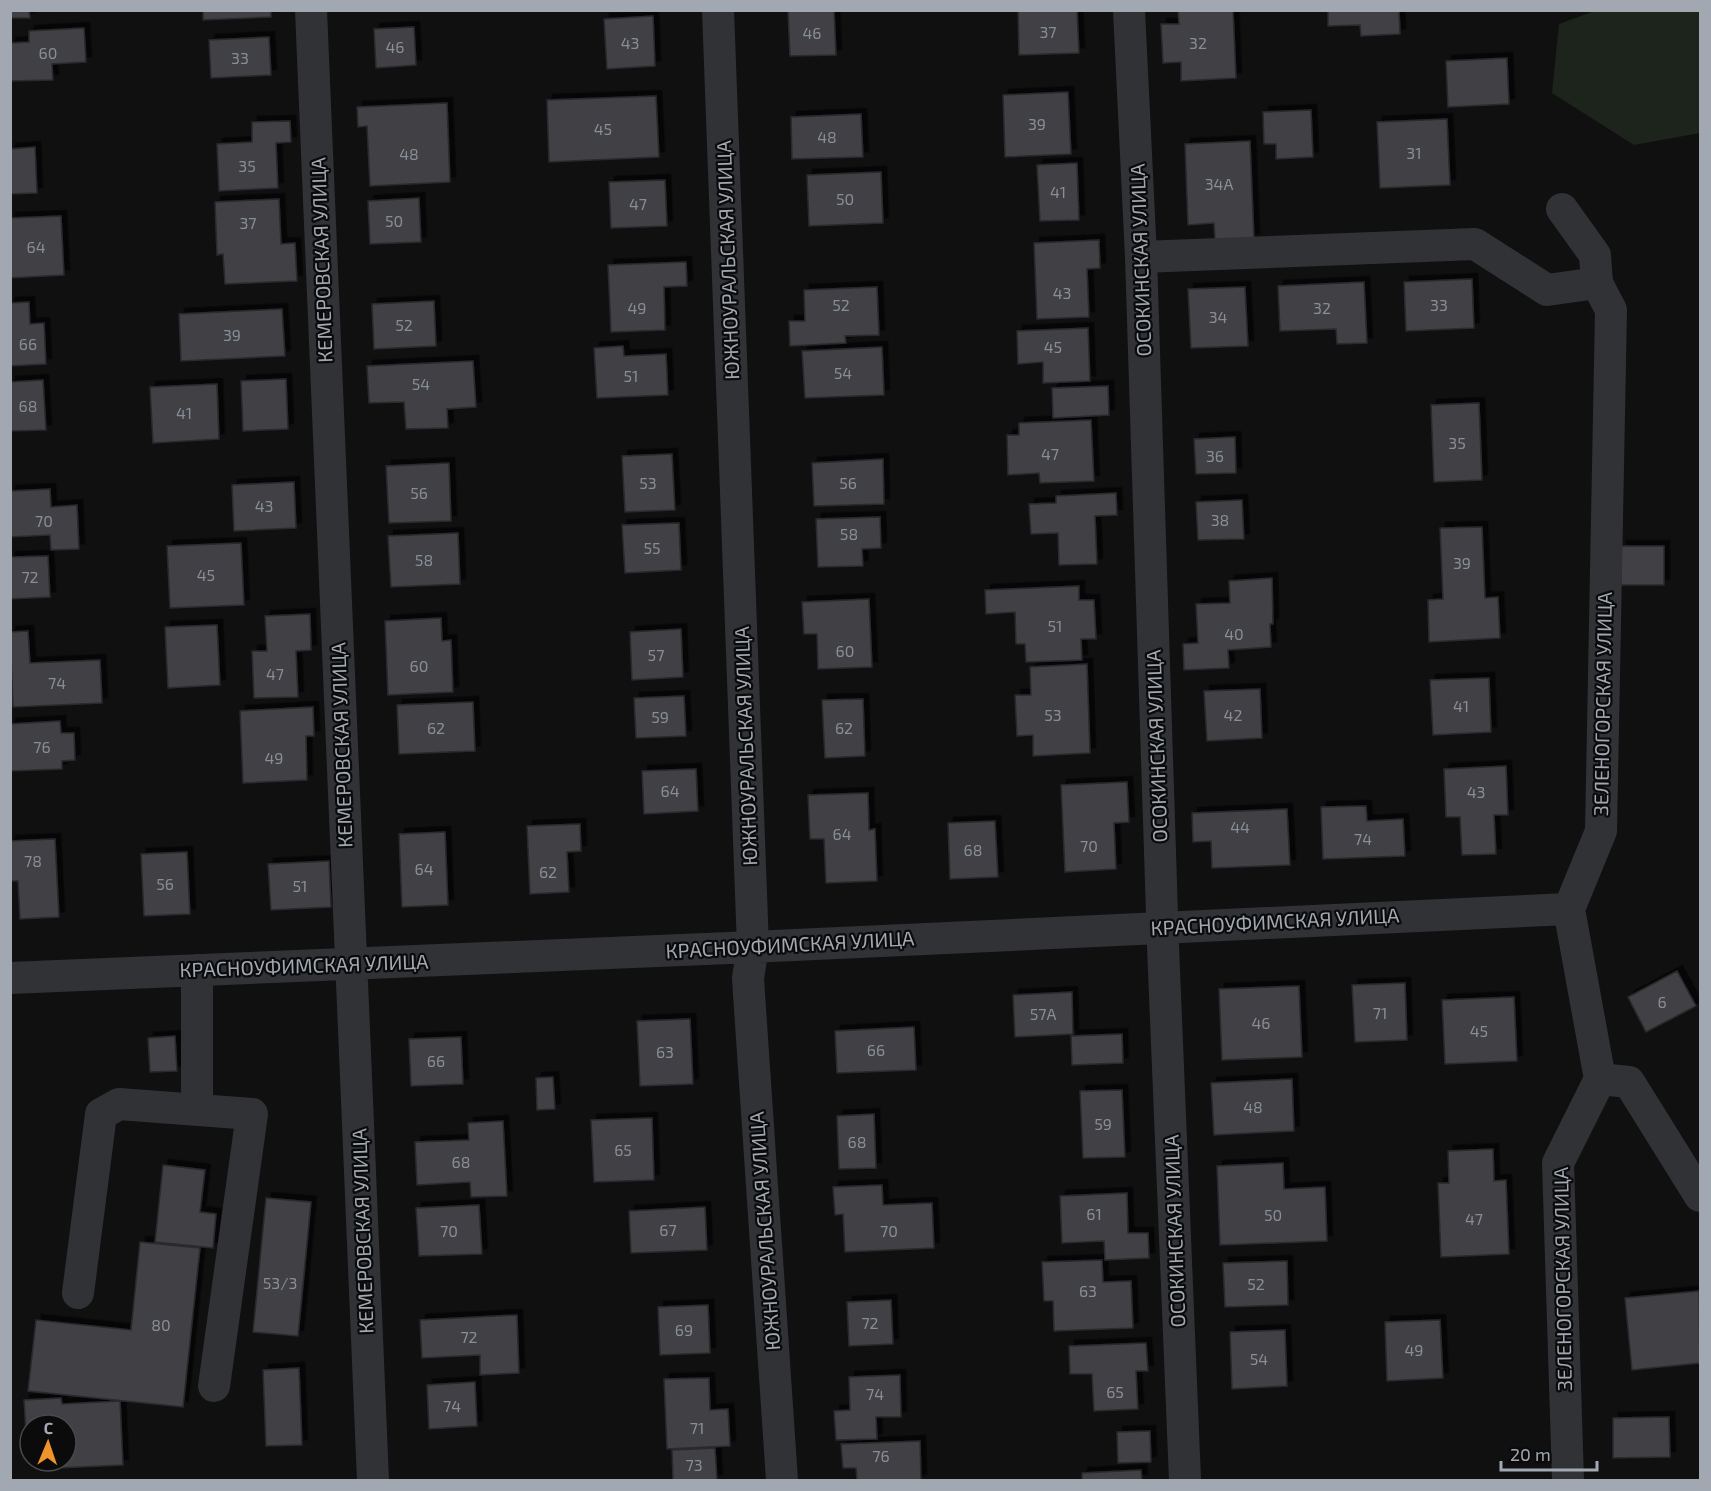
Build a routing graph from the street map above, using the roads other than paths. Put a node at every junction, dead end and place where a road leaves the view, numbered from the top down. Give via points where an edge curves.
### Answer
1 (311, 10) edge
2 (718, 10) edge
3 (1129, 10) edge
4 (1562, 209) dead end
5 (1141, 256) junction
6 (1597, 283) junction
7 (1569, 909) junction
8 (1163, 927) junction
9 (753, 947) junction
10 (351, 964) junction
11 (197, 970) junction
12 (10, 978) edge
13 (1600, 1079) junction
14 (197, 1110) junction
15 (1701, 1196) edge
16 (78, 1293) dead end
17 (214, 1386) dead end
18 (373, 1480) edge
19 (782, 1480) edge
20 (1185, 1480) edge
21 (1568, 1480) edge

1 - 10 street, КЕМЕРОВСКАЯ УЛИЦА
2 - 9 street, ЮЖНОУРАЛЬСКАЯ УЛИЦА
3 - 5 street, ОСОКИНСКАЯ УЛИЦА
4 - 6 street, ЗЕЛЕНОГОРСКАЯ УЛИЦА via 1595,255
5 - 6 street via 1475,244 1547,290
5 - 8 street, ОСОКИНСКАЯ УЛИЦА
6 - 7 street, ЗЕЛЕНОГОРСКАЯ УЛИЦА via 1611,310 1600,831
7 - 8 street, КРАСНОУФИМСКАЯ УЛИЦА
7 - 13 street
8 - 9 street, КРАСНОУФИМСКАЯ УЛИЦА
8 - 20 street, ОСОКИНСКАЯ УЛИЦА
9 - 10 street, КРАСНОУФИМСКАЯ УЛИЦА
9 - 19 street, ЮЖНОУРАЛЬСКАЯ УЛИЦА via 748,978 750,1015
10 - 11 street, КРАСНОУФИМСКАЯ УЛИЦА
10 - 18 street, КЕМЕРОВСКАЯ УЛИЦА
11 - 12 street, КРАСНОУФИМСКАЯ УЛИЦА
11 - 14 street
13 - 15 street via 1629,1082
13 - 21 street, ЗЕЛЕНОГОРСКАЯ УЛИЦА via 1558,1163
14 - 16 street via 120,1104 101,1114
14 - 17 street via 252,1114

